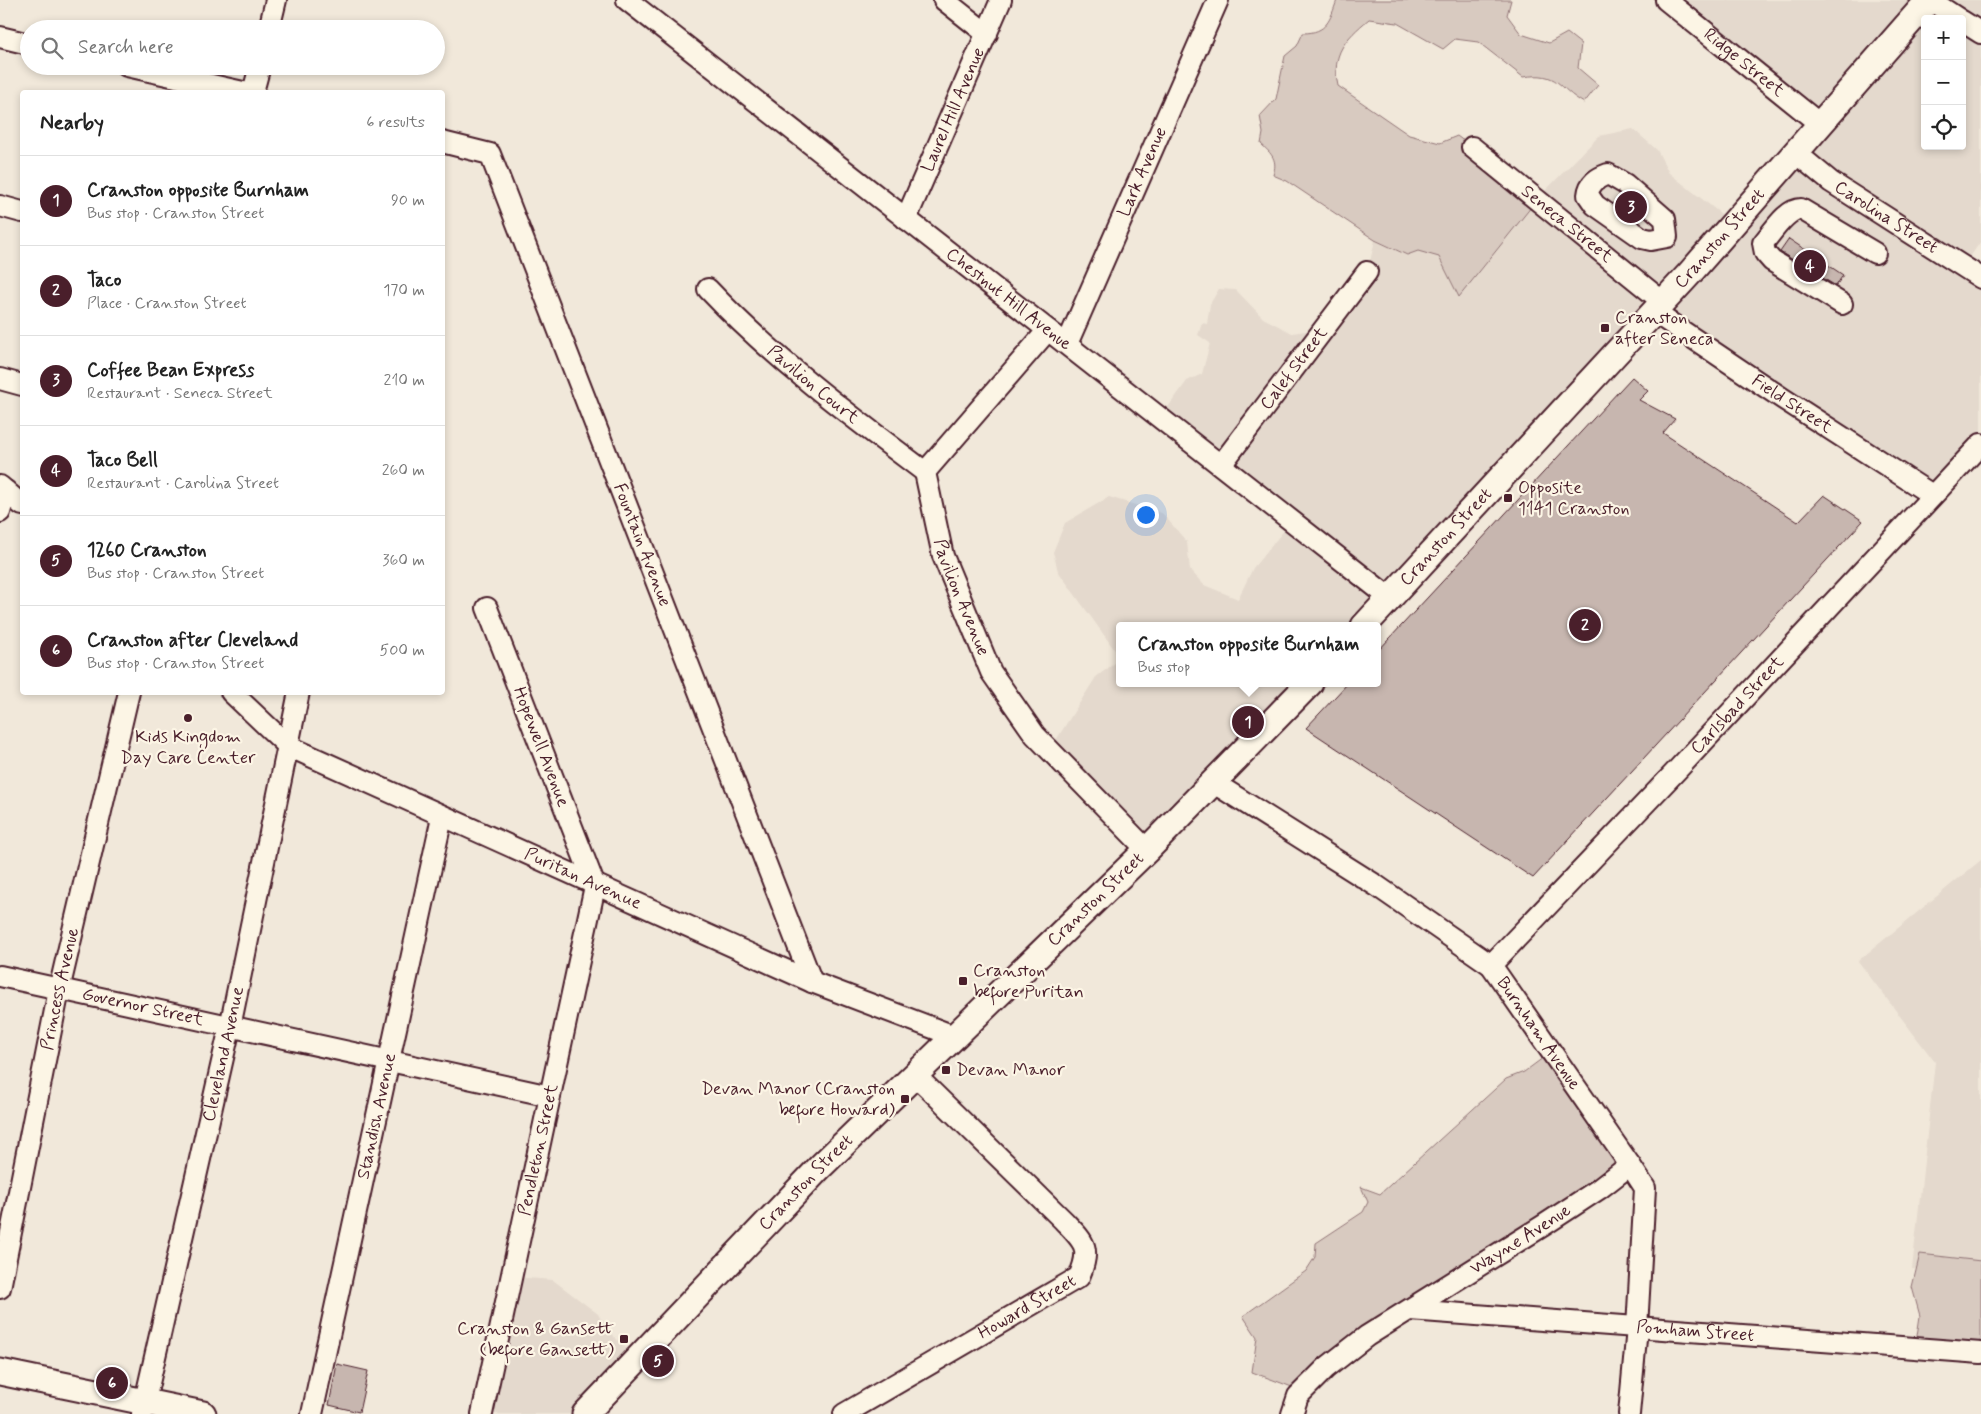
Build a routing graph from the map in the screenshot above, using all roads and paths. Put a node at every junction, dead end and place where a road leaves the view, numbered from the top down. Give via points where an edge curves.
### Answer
1 (276, 0) edge
2 (627, 0) edge
3 (944, 0) edge
4 (1001, 0) edge
5 (1218, 0) edge
6 (1666, 0) edge
7 (1929, 0) edge
8 (1953, 15) edge
9 (271, 20) edge
10 (1966, 23) edge
11 (1981, 33) edge
12 (986, 34) junction
13 (0, 37) edge
14 (20, 42) edge
15 (167, 75) edge
16 (258, 75) edge
17 (234, 90) edge
18 (254, 90) edge
19 (1821, 125) junction
20 (445, 143) edge
21 (1472, 147) dead end
22 (1796, 153) junction
23 (0, 206) edge
24 (20, 211) edge
25 (906, 219) junction
26 (1875, 253) dead end
27 (1367, 272) dead end
28 (1981, 278) edge
29 (708, 289) dead end
30 (1842, 304) dead end
31 (1658, 307) junction
32 (1048, 330) junction
33 (1066, 344) junction
34 (0, 379) edge
35 (20, 384) edge
36 (1981, 444) edge
37 (1221, 465) junction
38 (925, 472) junction
39 (3, 488) edge
40 (1932, 495) junction
41 (20, 503) edge
42 (0, 512) edge
43 (1390, 598) junction
44 (487, 608) dead end
45 (1368, 622) edge
46 (1306, 687) edge
47 (128, 695) edge
48 (234, 695) edge
49 (298, 695) edge
50 (288, 746) junction
51 (1214, 783) junction
52 (442, 817) junction
53 (1147, 850) junction
54 (595, 886) junction
55 (1491, 965) junction
56 (0, 976) edge
57 (812, 982) junction
58 (59, 990) junction
59 (230, 1027) junction
60 (954, 1036) junction
61 (388, 1061) junction
62 (915, 1075) junction
63 (550, 1096) junction
64 (1630, 1164) junction
65 (0, 1288) edge
66 (1410, 1310) junction
67 (1637, 1328) junction
68 (1981, 1354) edge
69 (0, 1372) edge
70 (143, 1408) edge
71 (203, 1414) edge
72 (312, 1414) edge
73 (482, 1414) edge
74 (586, 1414) edge
75 (844, 1414) edge
76 (1292, 1414) edge
77 (1628, 1414) edge

1 - 9 street
2 - 25 street, Chestnut Hill Avenue
3 - 12 street
4 - 12 street, Laurel Hill Avenue
5 - 33 street, Lark Avenue
6 - 19 street, Ridge Street
7 - 8 street
7 - 19 main road, Cranston Street
10 - 11 street
12 - 25 street, Laurel Hill Avenue
13 - 14 street
15 - 17 street
16 - 18 street
19 - 22 main road, Cranston Street
20 - 57 street, Fountain Avenue via 490,154
21 - 31 street, Seneca Street
22 - 28 street, Carolina Street via 1831,182
22 - 31 main road, Cranston Street
23 - 24 street
25 - 32 street, Chestnut Hill Avenue
26 - 30 street via 1801,209 1789,213 1763,243 1765,254 1772,260
27 - 37 street, Calef Street
29 - 38 street, Pavilion Court via 742,326 812,387
31 - 40 street, Field Street via 1782,398
31 - 43 main road, Cranston Street
32 - 33 street, Chestnut Hill Avenue
32 - 38 street
33 - 37 street, Chestnut Hill Avenue
34 - 35 street
36 - 40 street, Carlsbad Street
37 - 43 street, Chestnut Hill Avenue
38 - 53 street, Pavilion Avenue via 943,556 991,672 1034,735
39 - 41 street
39 - 42 street
40 - 55 street, Carlsbad Street
43 - 45 main road, Cranston Street
44 - 54 street, Hopewell Avenue
46 - 51 main road, Cranston Street
47 - 58 street, Princess Avenue
48 - 50 street, Puritan Avenue
49 - 50 street, Cleveland Avenue
50 - 52 street, Puritan Avenue
50 - 59 street, Cleveland Avenue
51 - 53 main road, Cranston Street
51 - 55 street, Burnham Avenue via 1377,886
52 - 54 street, Puritan Avenue
52 - 61 street, Standish Avenue
53 - 60 main road, Cranston Street
54 - 57 street, Puritan Avenue
54 - 63 street, Pendleton Street
55 - 64 street, Burnham Avenue
56 - 58 street, Governor Street
57 - 60 street, Puritan Avenue
58 - 59 street, Governor Street
58 - 65 street, Princess Avenue
59 - 61 street, Governor Street
59 - 70 street, Cleveland Avenue
60 - 62 main road, Cranston Street
61 - 63 street, Governor Street
61 - 72 street, Standish Avenue
62 - 74 main road, Cranston Street via 820,1167
62 - 75 street, Howard Street via 1063,1220 1082,1241 1086,1258 1079,1277
63 - 73 street, Pendleton Street
64 - 66 street, Wayne Avenue via 1575,1204
64 - 67 street, Burnham Avenue via 1645,1188
66 - 67 street, Pomham Street
66 - 76 street, Wayne Avenue via 1367,1336 1326,1368 1298,1396
67 - 68 street, Pomham Street
67 - 77 street, Burnham Avenue
69 - 70 main road
70 - 71 main road

